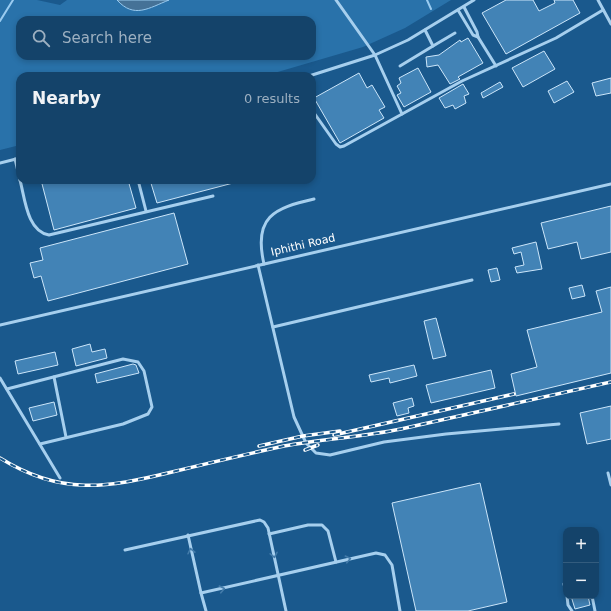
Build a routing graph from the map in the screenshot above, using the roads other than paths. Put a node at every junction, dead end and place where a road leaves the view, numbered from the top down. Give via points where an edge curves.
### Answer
1 (336, 0) edge
2 (474, 0) edge
3 (598, 0) edge
4 (464, 6) junction
5 (458, 10) junction
6 (603, 10) junction
7 (611, 24) edge
8 (424, 30) junction
9 (455, 33) dead end
10 (478, 37) junction
11 (433, 46) junction
12 (375, 55) junction
13 (400, 66) dead end
14 (496, 66) junction
15 (316, 74) edge
16 (402, 114) junction
17 (316, 116) edge
18 (14, 159) joint
19 (0, 163) edge
20 (16, 166) edge
21 (21, 184) edge
22 (139, 184) edge
23 (611, 184) edge
24 (213, 196) dead end
25 (314, 199) dead end
26 (146, 211) junction
27 (264, 264) junction
28 (258, 265) junction
29 (472, 280) dead end
30 (0, 325) edge
31 (273, 327) junction
32 (54, 376) junction
33 (0, 378) edge
34 (7, 389) junction
35 (558, 424) dead end
36 (66, 437) junction
37 (40, 444) junction
38 (608, 473) dead end
39 (60, 478) dead end
40 (611, 485) edge
41 (269, 534) junction
42 (188, 535) junction
43 (125, 550) dead end
44 (336, 562) junction
45 (278, 576) junction
46 (202, 593) junction
47 (567, 599) edge
48 (593, 599) edge
49 (206, 611) edge
50 (286, 611) edge
51 (400, 611) edge
52 (572, 611) edge
53 (595, 611) edge

1 - 12 lane
2 - 4 lane
3 - 6 lane
4 - 5 lane
4 - 10 lane
5 - 8 lane
5 - 10 lane via 473,35
6 - 7 lane
6 - 14 lane via 556,38
8 - 11 lane
8 - 12 lane
9 - 11 lane
10 - 14 lane
11 - 13 lane
12 - 15 lane
12 - 16 lane
14 - 16 lane
16 - 17 lane via 340,147
18 - 19 lane
18 - 20 lane
21 - 26 lane via 32,222 35,228 44,234 56,235
22 - 26 lane
23 - 27 lane, Iphithi Road
24 - 26 lane
25 - 27 lane via 285,206 272,215 261,234 260,249
27 - 28 lane, Iphithi Road
28 - 30 lane, Iphithi Road
28 - 31 lane
29 - 31 lane
31 - 35 lane via 294,417 306,443 311,450 321,455 384,442
32 - 34 lane
32 - 36 lane
32 - 36 lane via 123,359 134,360 144,371 152,406 148,414 136,420
33 - 34 lane
34 - 37 lane
36 - 37 lane
37 - 39 lane
38 - 40 lane
41 - 42 lane via 267,525 260,520
41 - 44 lane via 308,525 322,525 328,531
41 -> 45 lane
42 - 43 lane
46 -> 42 lane
44 - 45 lane
44 -> 51 lane via 376,553 385,556 392,565
46 -> 45 lane
45 - 50 lane
46 - 49 lane
47 - 52 lane
48 - 53 lane

